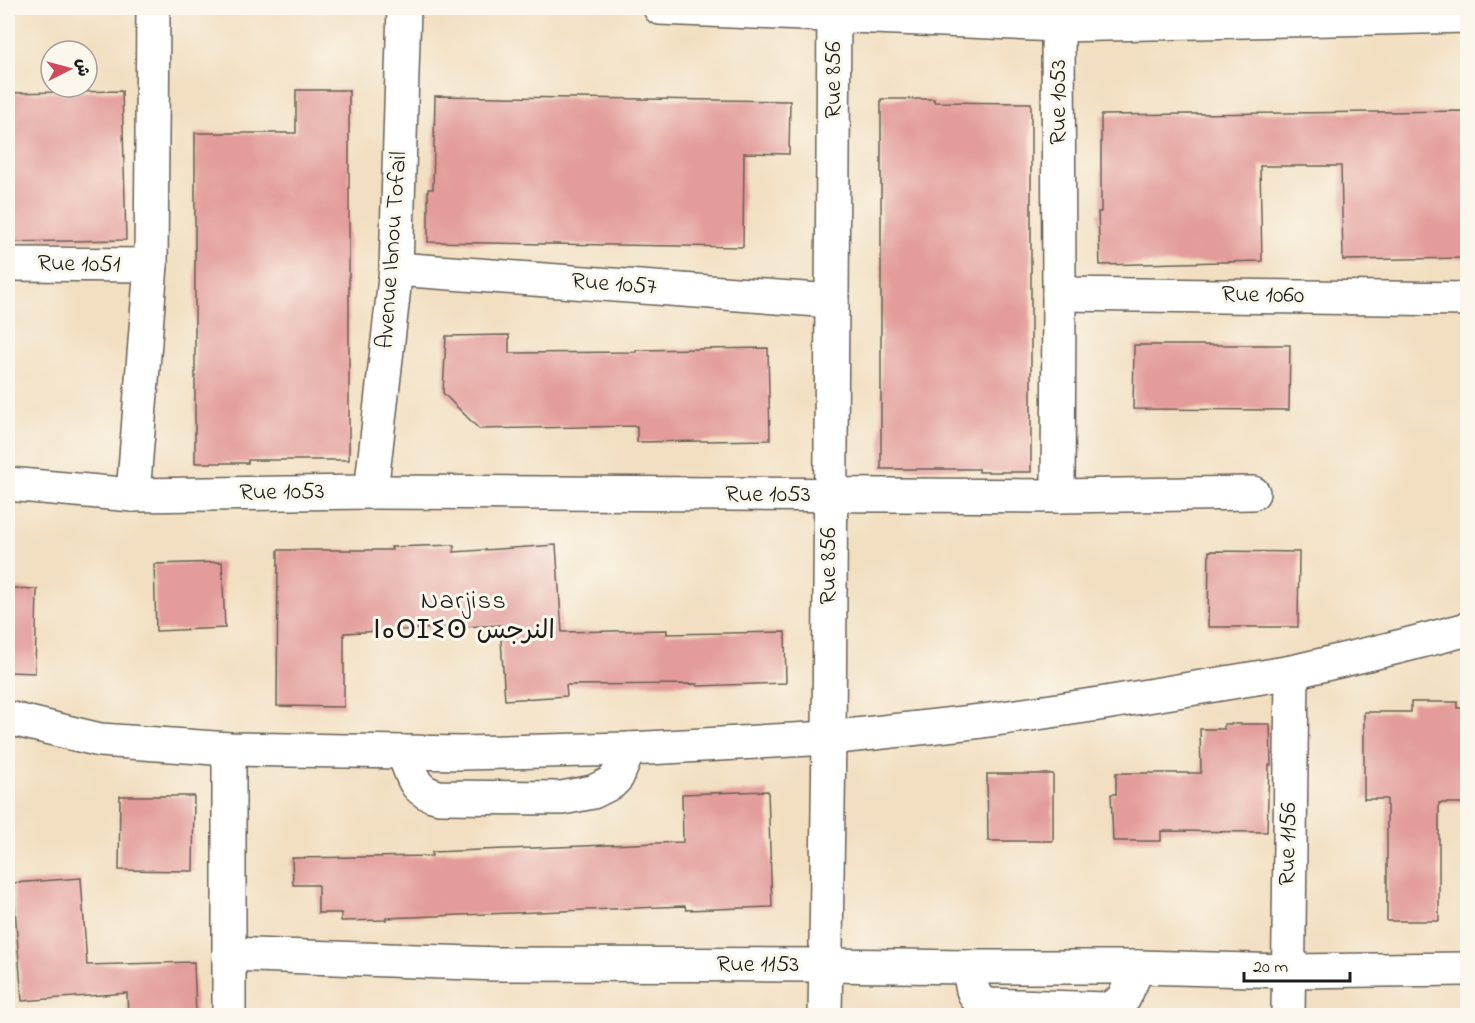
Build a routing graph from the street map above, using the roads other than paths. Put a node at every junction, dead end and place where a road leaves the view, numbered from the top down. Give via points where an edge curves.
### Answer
1 (153, 8) edge
2 (404, 8) edge
3 (660, 8) edge
4 (834, 11) edge
5 (1467, 16) edge
6 (1058, 25) junction
7 (8, 264) edge
8 (151, 266) junction
9 (396, 269) junction
10 (1059, 294) junction
11 (1467, 299) edge
12 (832, 301) junction
13 (8, 484) edge
14 (371, 492) junction
15 (1252, 493) dead end
16 (133, 495) junction
17 (830, 495) junction
18 (1058, 496) junction
19 (1467, 629) edge
20 (1292, 672) junction
21 (8, 718) edge
22 (829, 738) junction
23 (230, 749) junction
24 (628, 749) junction
25 (403, 752) junction
26 (229, 954) junction
27 (825, 965) junction
28 (1467, 969) edge
29 (1288, 971) junction
30 (229, 1016) edge
31 (825, 1016) edge
32 (1288, 1016) edge

1 - 8 street
2 - 9 street, Avenue Ibnou Tofail
3 - 4 street
4 - 6 street
4 - 12 street, Rue 856
5 - 6 street
6 - 10 street, Rue 1053
7 - 8 street, Rue 1051
8 - 16 street
9 - 12 street, Rue 1057
9 - 14 street, Avenue Ibnou Tofail
10 - 11 street, Rue 1060
10 - 18 street, Rue 1053
12 - 17 street, Rue 856
13 - 16 street, Rue 1053
14 - 16 street, Rue 1053
14 - 17 street, Rue 1053
15 - 18 street
17 - 18 street, Rue 1053
17 - 22 street, Rue 856
19 - 20 street
20 - 22 street via 982,721
20 - 29 street, Rue 1156
21 - 23 street via 100,740
22 - 24 street
22 - 27 street, Rue 856
23 - 25 street
23 - 26 street
24 - 25 street
24 - 25 street via 611,783 592,792 562,798 431,795 417,785
26 - 27 street, Rue 1153 via 497,964
26 - 30 street
27 - 29 street, Rue 1153
27 - 31 street, Rue 856
28 - 29 street, Rue 1153
29 - 32 street, Rue 1156

